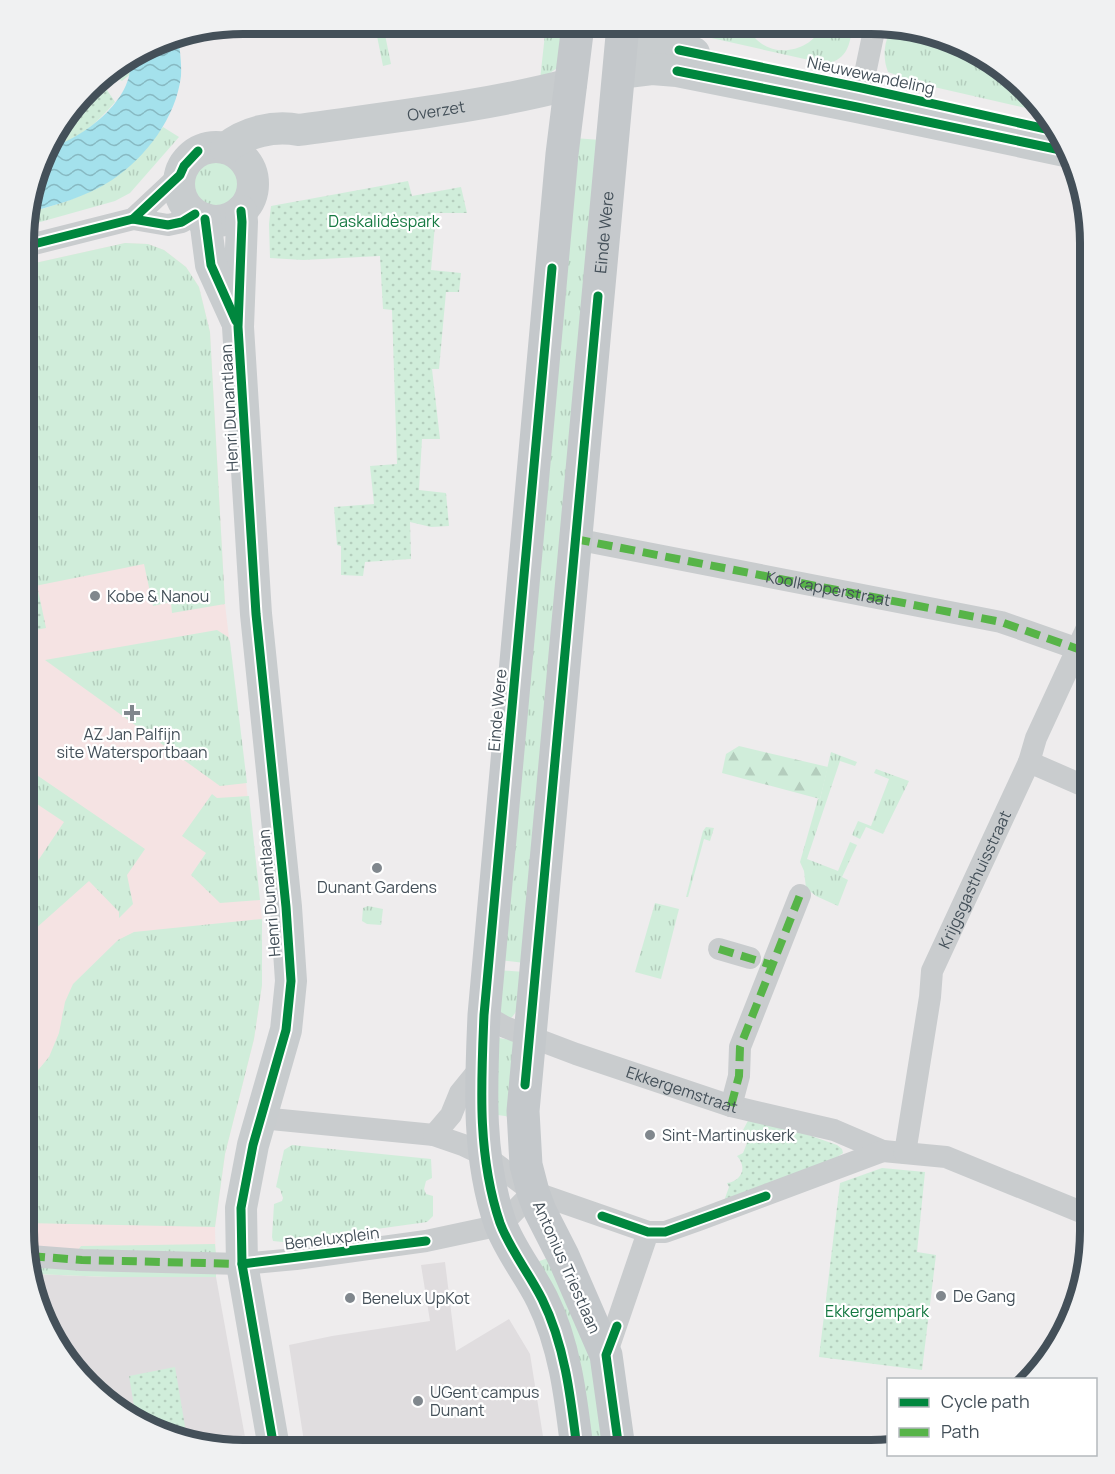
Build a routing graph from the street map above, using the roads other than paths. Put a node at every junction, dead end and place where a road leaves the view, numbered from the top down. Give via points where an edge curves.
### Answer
1 (577, 34) edge
2 (873, 34) edge
3 (621, 47) edge
4 (571, 84) junction
5 (860, 97) junction
6 (1046, 128) edge
7 (299, 130) junction
8 (1052, 140) edge
9 (1014, 141) junction
10 (226, 148) junction
11 (1058, 150) edge
12 (180, 175) junction
13 (252, 178) junction
14 (241, 211) junction
15 (200, 217) junction
16 (133, 219) junction
17 (34, 244) edge
18 (238, 327) junction
19 (575, 539) junction
20 (1080, 645) edge
21 (1078, 650) junction
22 (1029, 762) junction
23 (1080, 784) edge
24 (800, 895) dead end
25 (719, 949) dead end
26 (763, 962) junction
27 (484, 1015) junction
28 (529, 1037) junction
29 (482, 1066) junction
30 (731, 1106) junction
31 (261, 1118) junction
32 (434, 1135) junction
33 (894, 1152) junction
34 (484, 1155) junction
35 (533, 1192) junction
36 (1080, 1212) edge
37 (501, 1225) junction
38 (648, 1232) junction
39 (37, 1257) edge
40 (242, 1264) junction
41 (606, 1355) junction
42 (273, 1440) edge
43 (576, 1440) edge
44 (618, 1440) edge

1 - 4 main road, Einde Were
2 - 5 street
3 - 4 main road
3 - 5 street, Nieuwewandeling via 652,69
3 - 19 main road, Einde Were
4 - 7 street, Overzet via 509,98
4 - 27 main road, Einde Were
5 - 6 street, Nieuwewandeling
5 - 9 street, Nieuwewandeling
7 - 10 street, Overzet via 286,127 249,134
7 - 13 street, Overzet via 271,151
8 - 9 street, Nieuwewandeling via 1020,134
9 - 11 street, Nieuwewandeling
10 - 12 street, Overzet via 198,151
10 - 13 street via 241,157
12 - 15 street via 181,197
12 - 16 street
13 - 14 street, Overzet via 252,192
14 - 15 street via 217,221
14 - 18 street, Henri Dunantlaan
15 - 16 street via 168,225
15 - 18 street, Henri Dunantlaan via 211,266
16 - 17 street
18 - 31 street, Henri Dunantlaan via 256,614 291,981 286,1030
19 - 21 street, Koolkapperstraat via 1001,622
19 - 28 main road, Einde Were
20 - 21 street, Krijgsgasthuisstraat
21 - 22 street, Krijgsgasthuisstraat via 1036,738
22 - 23 street
22 - 33 street, Krijgsgasthuisstraat via 932,970 930,997
24 - 26 street
25 - 26 street
26 - 30 street via 740,1047 739,1076
27 - 28 street, Ekkergemstraat
27 - 29 main road, Einde Were
28 - 30 street, Ekkergemstraat
28 - 35 main road, Einde Were via 523,1134
29 - 32 street via 460,1093 452,1115
29 - 34 main road, Einde Were
30 - 33 street, Ekkergemstraat via 834,1130
31 - 32 street
31 - 40 street, Henri Dunantlaan via 241,1208
32 - 34 street
33 - 36 street, Ekkergemstraat via 946,1157
33 - 38 street, Ekkergemstraat via 699,1221 665,1232
34 - 35 street
34 - 37 main road
35 - 37 street
35 - 38 street, Ekkergemstraat
35 - 41 main road, Antonius Triestlaan
37 - 40 street, Beneluxplein via 426,1241
37 - 43 main road via 543,1300 555,1330 568,1381
38 - 41 street
39 - 40 street, Beneluxplein
40 - 42 street, Henri Dunantlaan
41 - 44 main road, Antonius Triestlaan

